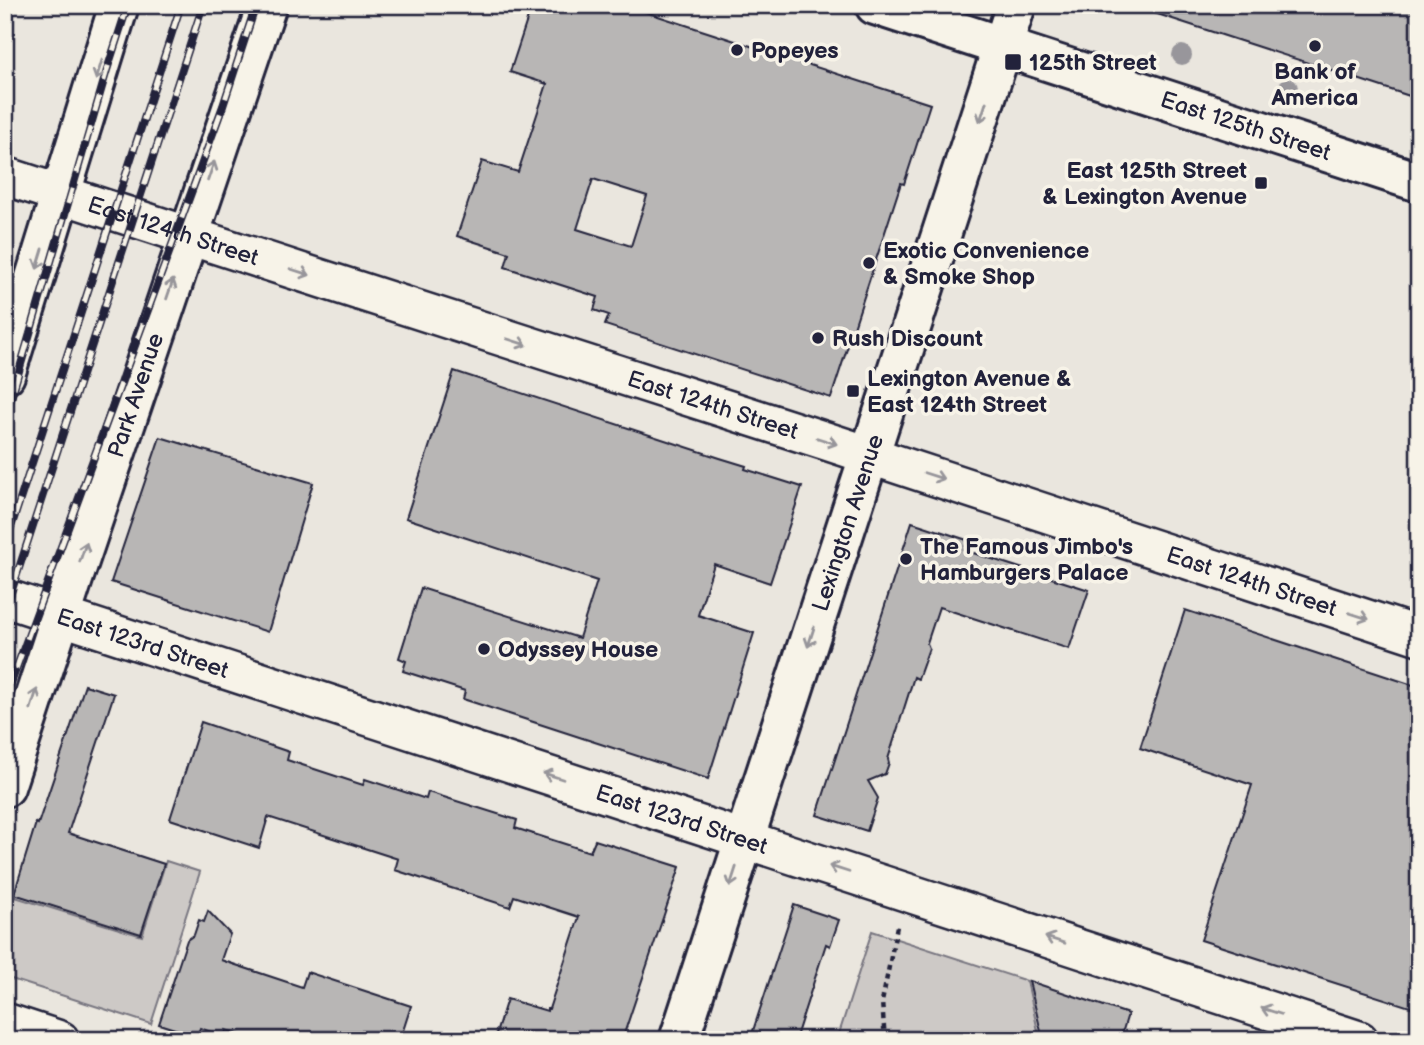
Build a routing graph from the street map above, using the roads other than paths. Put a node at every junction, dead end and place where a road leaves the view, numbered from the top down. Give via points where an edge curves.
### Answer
1 (120, 5) edge
2 (267, 5) edge
3 (875, 5) edge
4 (1016, 5) edge
5 (1004, 47) junction
6 (5, 176) edge
7 (1419, 181) edge
8 (60, 194) junction
9 (189, 235) junction
10 (5, 375) edge
11 (869, 456) junction
12 (5, 598) edge
13 (61, 616) junction
14 (1419, 635) edge
15 (5, 787) edge
16 (745, 839) junction
17 (5, 1022) edge
18 (60, 1040) edge
19 (679, 1040) edge
20 (1359, 1040) edge

1 -> 8 main road
9 -> 2 main road, Park Avenue
3 - 5 main road, East 125th Street
4 - 5 main road, Lexington Avenue
5 - 7 main road, East 125th Street
5 -> 11 main road, Lexington Avenue
6 - 8 street, East 124th Street
8 - 9 street, East 124th Street
8 -> 10 main road
9 -> 11 street, East 124th Street
13 -> 9 main road, Park Avenue
11 -> 14 street, East 124th Street
11 -> 16 main road, Lexington Avenue
12 - 13 street, East 123rd Street
15 -> 13 main road, Park Avenue
16 -> 13 street, East 123rd Street
16 -> 19 main road, Lexington Avenue
20 -> 16 street, East 123rd Street
17 - 18 street

